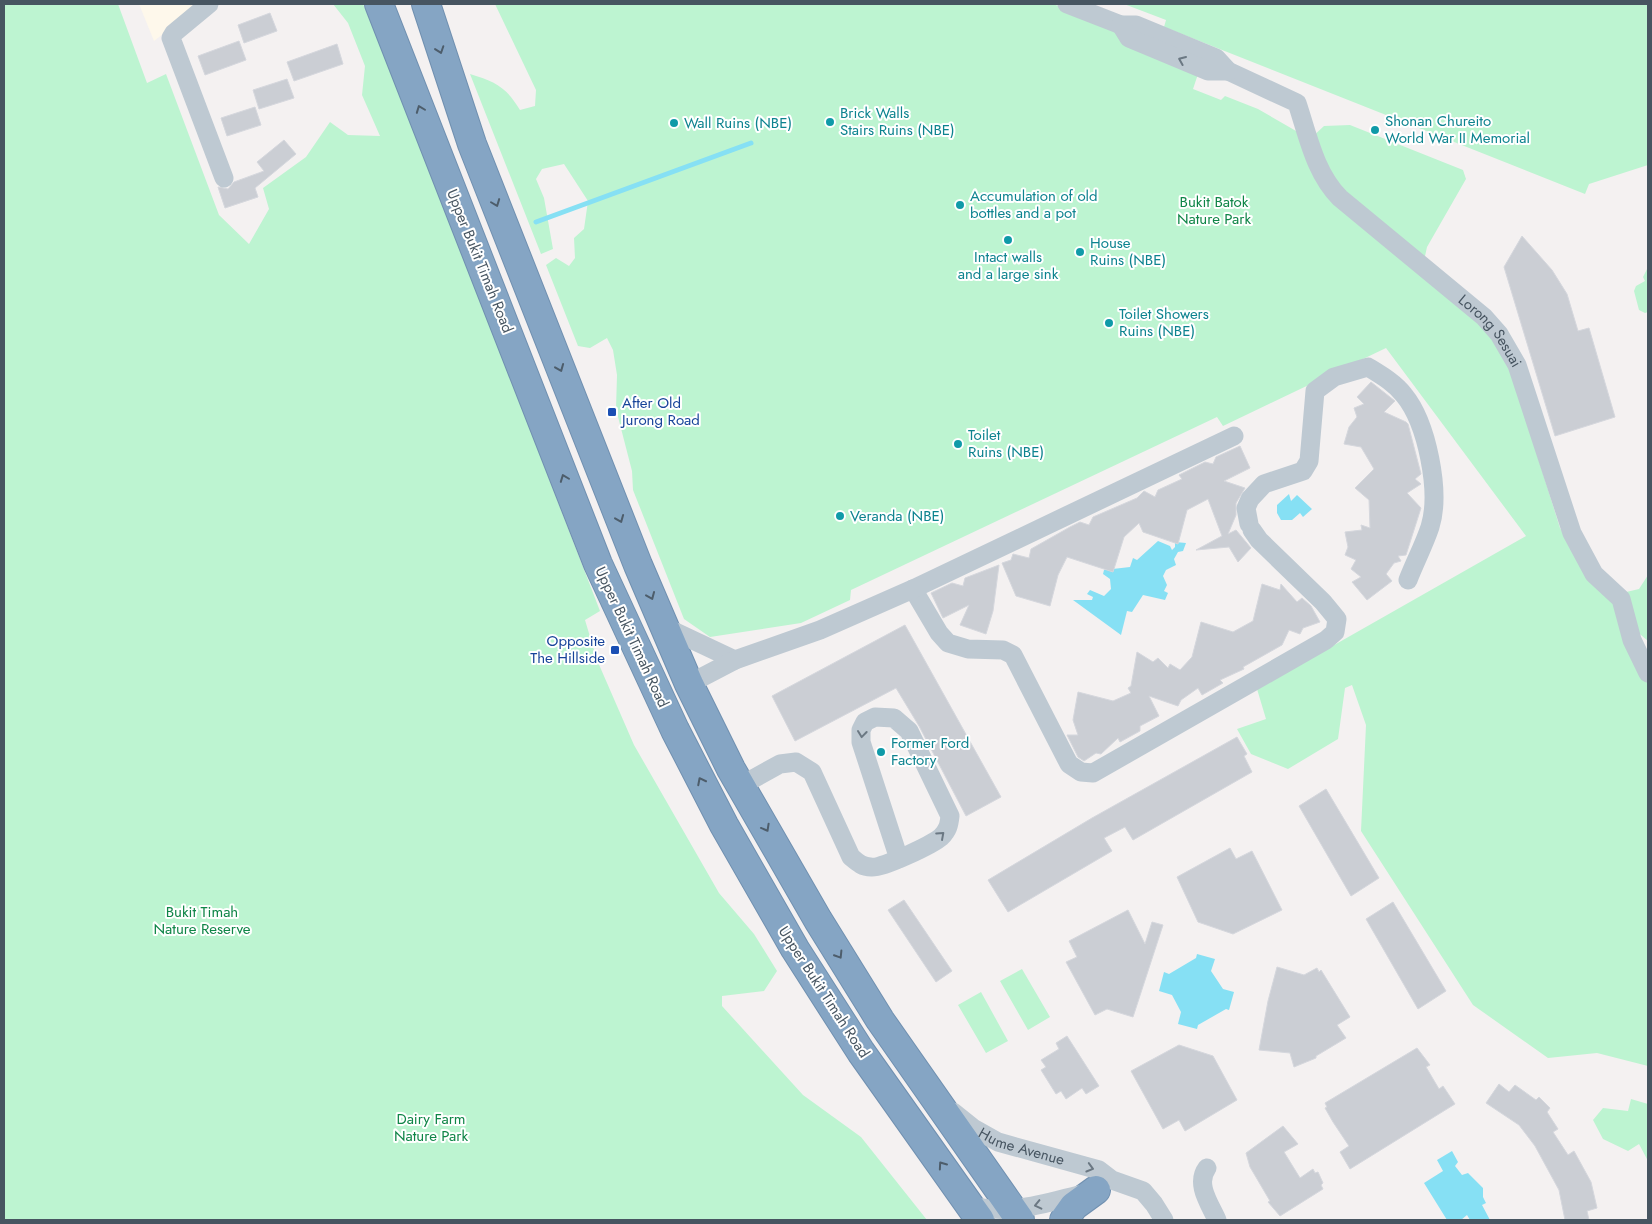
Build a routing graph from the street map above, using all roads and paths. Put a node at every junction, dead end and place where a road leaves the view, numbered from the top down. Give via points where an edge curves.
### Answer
1 (209, 4) edge
2 (379, 4) edge
3 (426, 4) edge
4 (1067, 4) edge
5 (224, 178) dead end
6 (542, 322) junction
7 (518, 358) junction
8 (1234, 436) dead end
9 (1408, 580) dead end
10 (913, 589) junction
11 (665, 627) junction
12 (735, 660) junction
13 (1648, 673) edge
14 (689, 684) junction
15 (737, 777) junction
16 (724, 825) junction
17 (899, 859) junction
18 (861, 991) junction
19 (861, 1052) junction
20 (936, 1099) junction
21 (1207, 1168) dead end
22 (1104, 1185) junction
23 (975, 1213) edge
24 (1016, 1215) edge
25 (1064, 1220) edge
26 (1164, 1220) edge
27 (1217, 1220) edge

1 - 5 street via 171,38
7 -> 2 highway, Upper Bukit Timah Road
3 -> 6 highway, Upper Bukit Timah Road via 472,144
4 - 13 street, Lorong Sesuai via 1121,25 1129,38 1208,71 1228,71 1297,103 1327,185 1484,317 1499,334 1517,365 1572,533 1594,574 1621,599 1632,640
6 - 7 highway via 533,326 519,342
6 -> 11 highway, Upper Bukit Timah Road
16 -> 7 highway, Upper Bukit Timah Road via 598,564
8 - 10 street
9 - 10 street via 1431,525 1434,480 1428,447 1415,410 1396,387 1368,367 1334,376 1315,391 1310,461 1303,470 1264,484 1246,508 1250,527 1259,540 1337,619 1335,632 1318,645 1093,773 1081,772 1069,764 1014,655 1003,650 968,649 948,643
10 - 12 street via 820,630
11 - 12 street
11 - 14 highway, Upper Bukit Timah Road
12 - 14 street
14 - 15 highway, Upper Bukit Timah Road
15 - 16 highway via 737,817 735,822
15 - 17 street via 796,762 812,772 851,857 872,868
15 -> 18 highway, Upper Bukit Timah Road
16 - 19 highway, Upper Bukit Timah Road via 794,949
17 -> 17 street via 941,838 949,827 950,816 909,731 894,718 875,717 864,722 861,742
18 - 19 highway via 875,1036 874,1046
18 - 20 highway, Upper Bukit Timah Road
23 -> 19 highway, Upper Bukit Timah Road
20 -> 22 street, Hume Avenue via 972,1128 998,1142 1099,1170
20 - 24 highway, Upper Bukit Timah Road
21 - 27 street via 1202,1174 1201,1184
22 -> 24 street
22 - 25 highway via 1074,1206
22 - 26 street, Hume Avenue via 1143,1191
23 - 24 street via 987,1210

